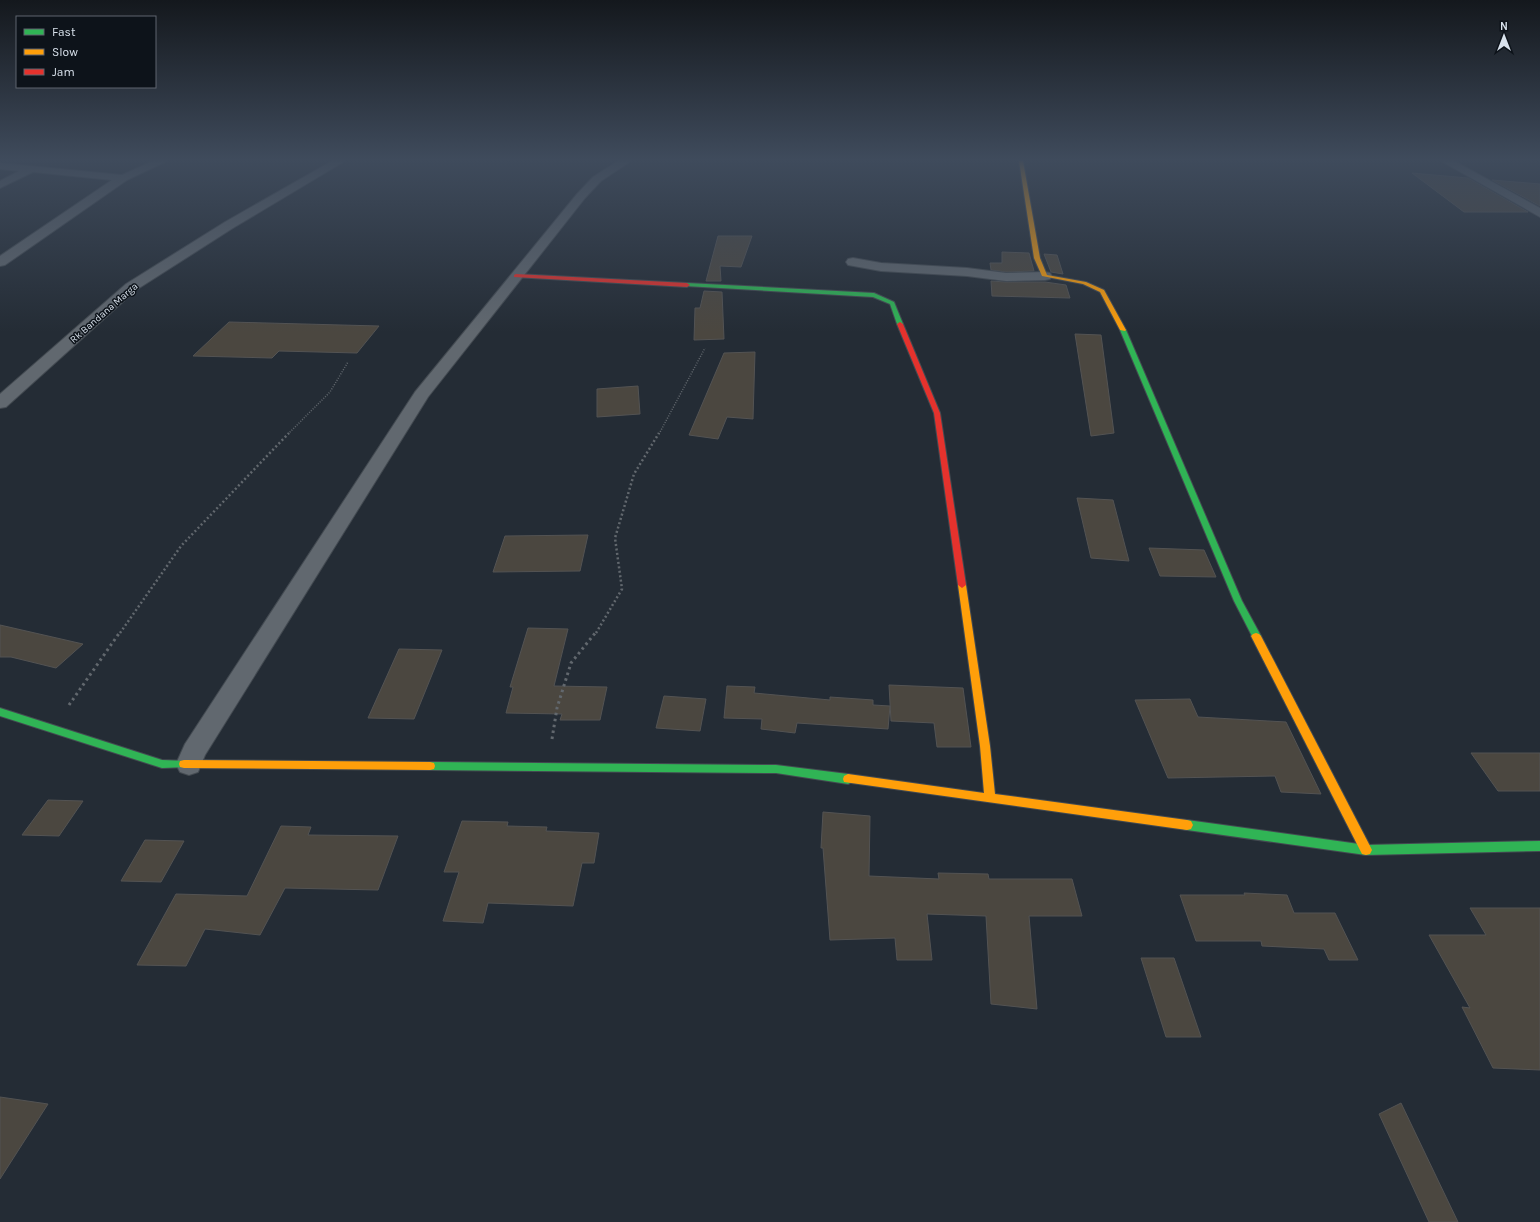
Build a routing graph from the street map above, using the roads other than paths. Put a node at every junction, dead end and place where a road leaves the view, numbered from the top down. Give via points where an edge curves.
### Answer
1 (64, 218) edge
2 (241, 218) edge
3 (564, 218) edge
4 (1031, 218) edge
5 (0, 262) edge
6 (853, 262) dead end
7 (516, 276) junction
8 (1045, 276) junction
9 (0, 403) edge
10 (0, 712) edge
11 (189, 764) junction
12 (990, 798) junction
13 (1540, 846) edge
14 (1366, 850) junction

1 - 5 street
2 - 9 street, Rk Bandana Marga via 131,287
3 - 7 street
4 - 8 street via 1037,258
6 - 8 street via 881,267 1006,277
7 - 11 street via 421,395 194,751
7 - 12 street via 836,292 874,295 892,303 937,413 985,746
8 - 14 street via 1084,283 1102,291 1129,341 1238,601
10 - 11 street via 162,764
11 - 12 street via 776,769
12 - 14 street
13 - 14 street

